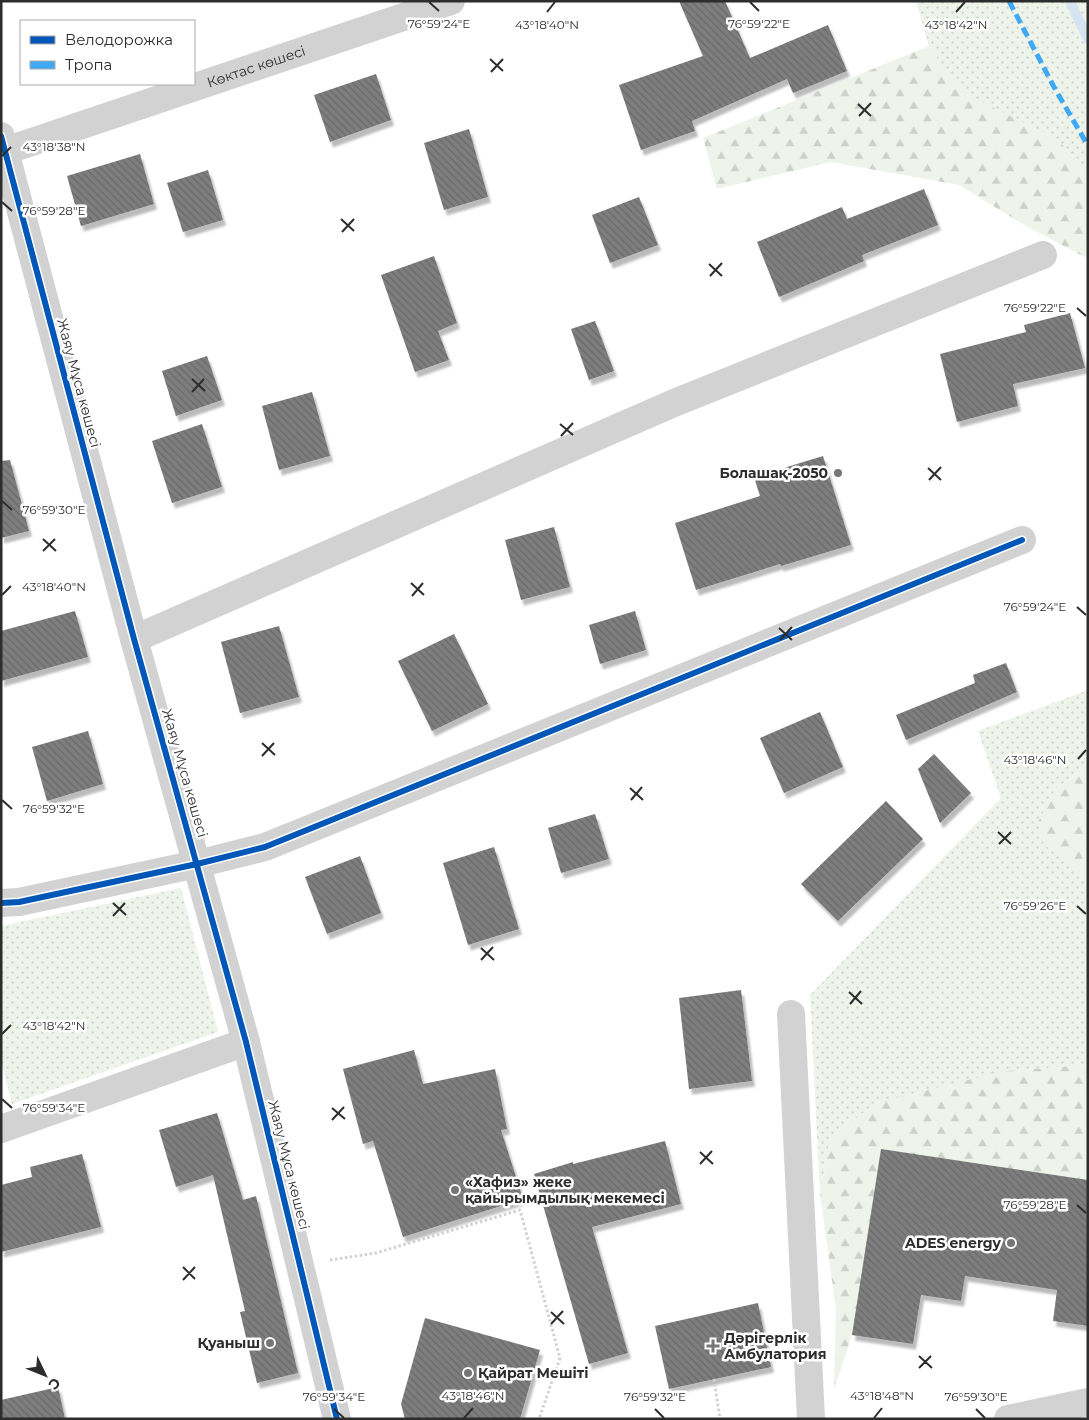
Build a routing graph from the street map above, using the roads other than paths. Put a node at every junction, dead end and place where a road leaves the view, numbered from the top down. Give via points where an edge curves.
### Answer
1 (451, 1) edge
2 (195, 83) edge
3 (188, 85) edge
4 (3, 144) edge
5 (1043, 255) dead end
6 (1022, 540) dead end
7 (134, 639) junction
8 (198, 864) junction
9 (1, 903) edge
10 (791, 1014) dead end
11 (246, 1042) junction
12 (1, 1129) edge
13 (1088, 1402) edge
14 (337, 1419) edge
15 (811, 1419) edge
16 (1008, 1419) edge

1 - 2 street, Көктас көшесі
3 - 4 street, Көктас көшесі
4 - 7 street, Жаяу Мұса көшесі
5 - 7 street via 674,403
6 - 8 street via 265,847
7 - 8 street, Жаяу Мұса көшесі
8 - 9 street via 19,902
8 - 11 street, Жаяу Мұса көшесі
10 - 15 street
11 - 12 street
11 - 14 street, Жаяу Мұса көшесі
13 - 16 street

